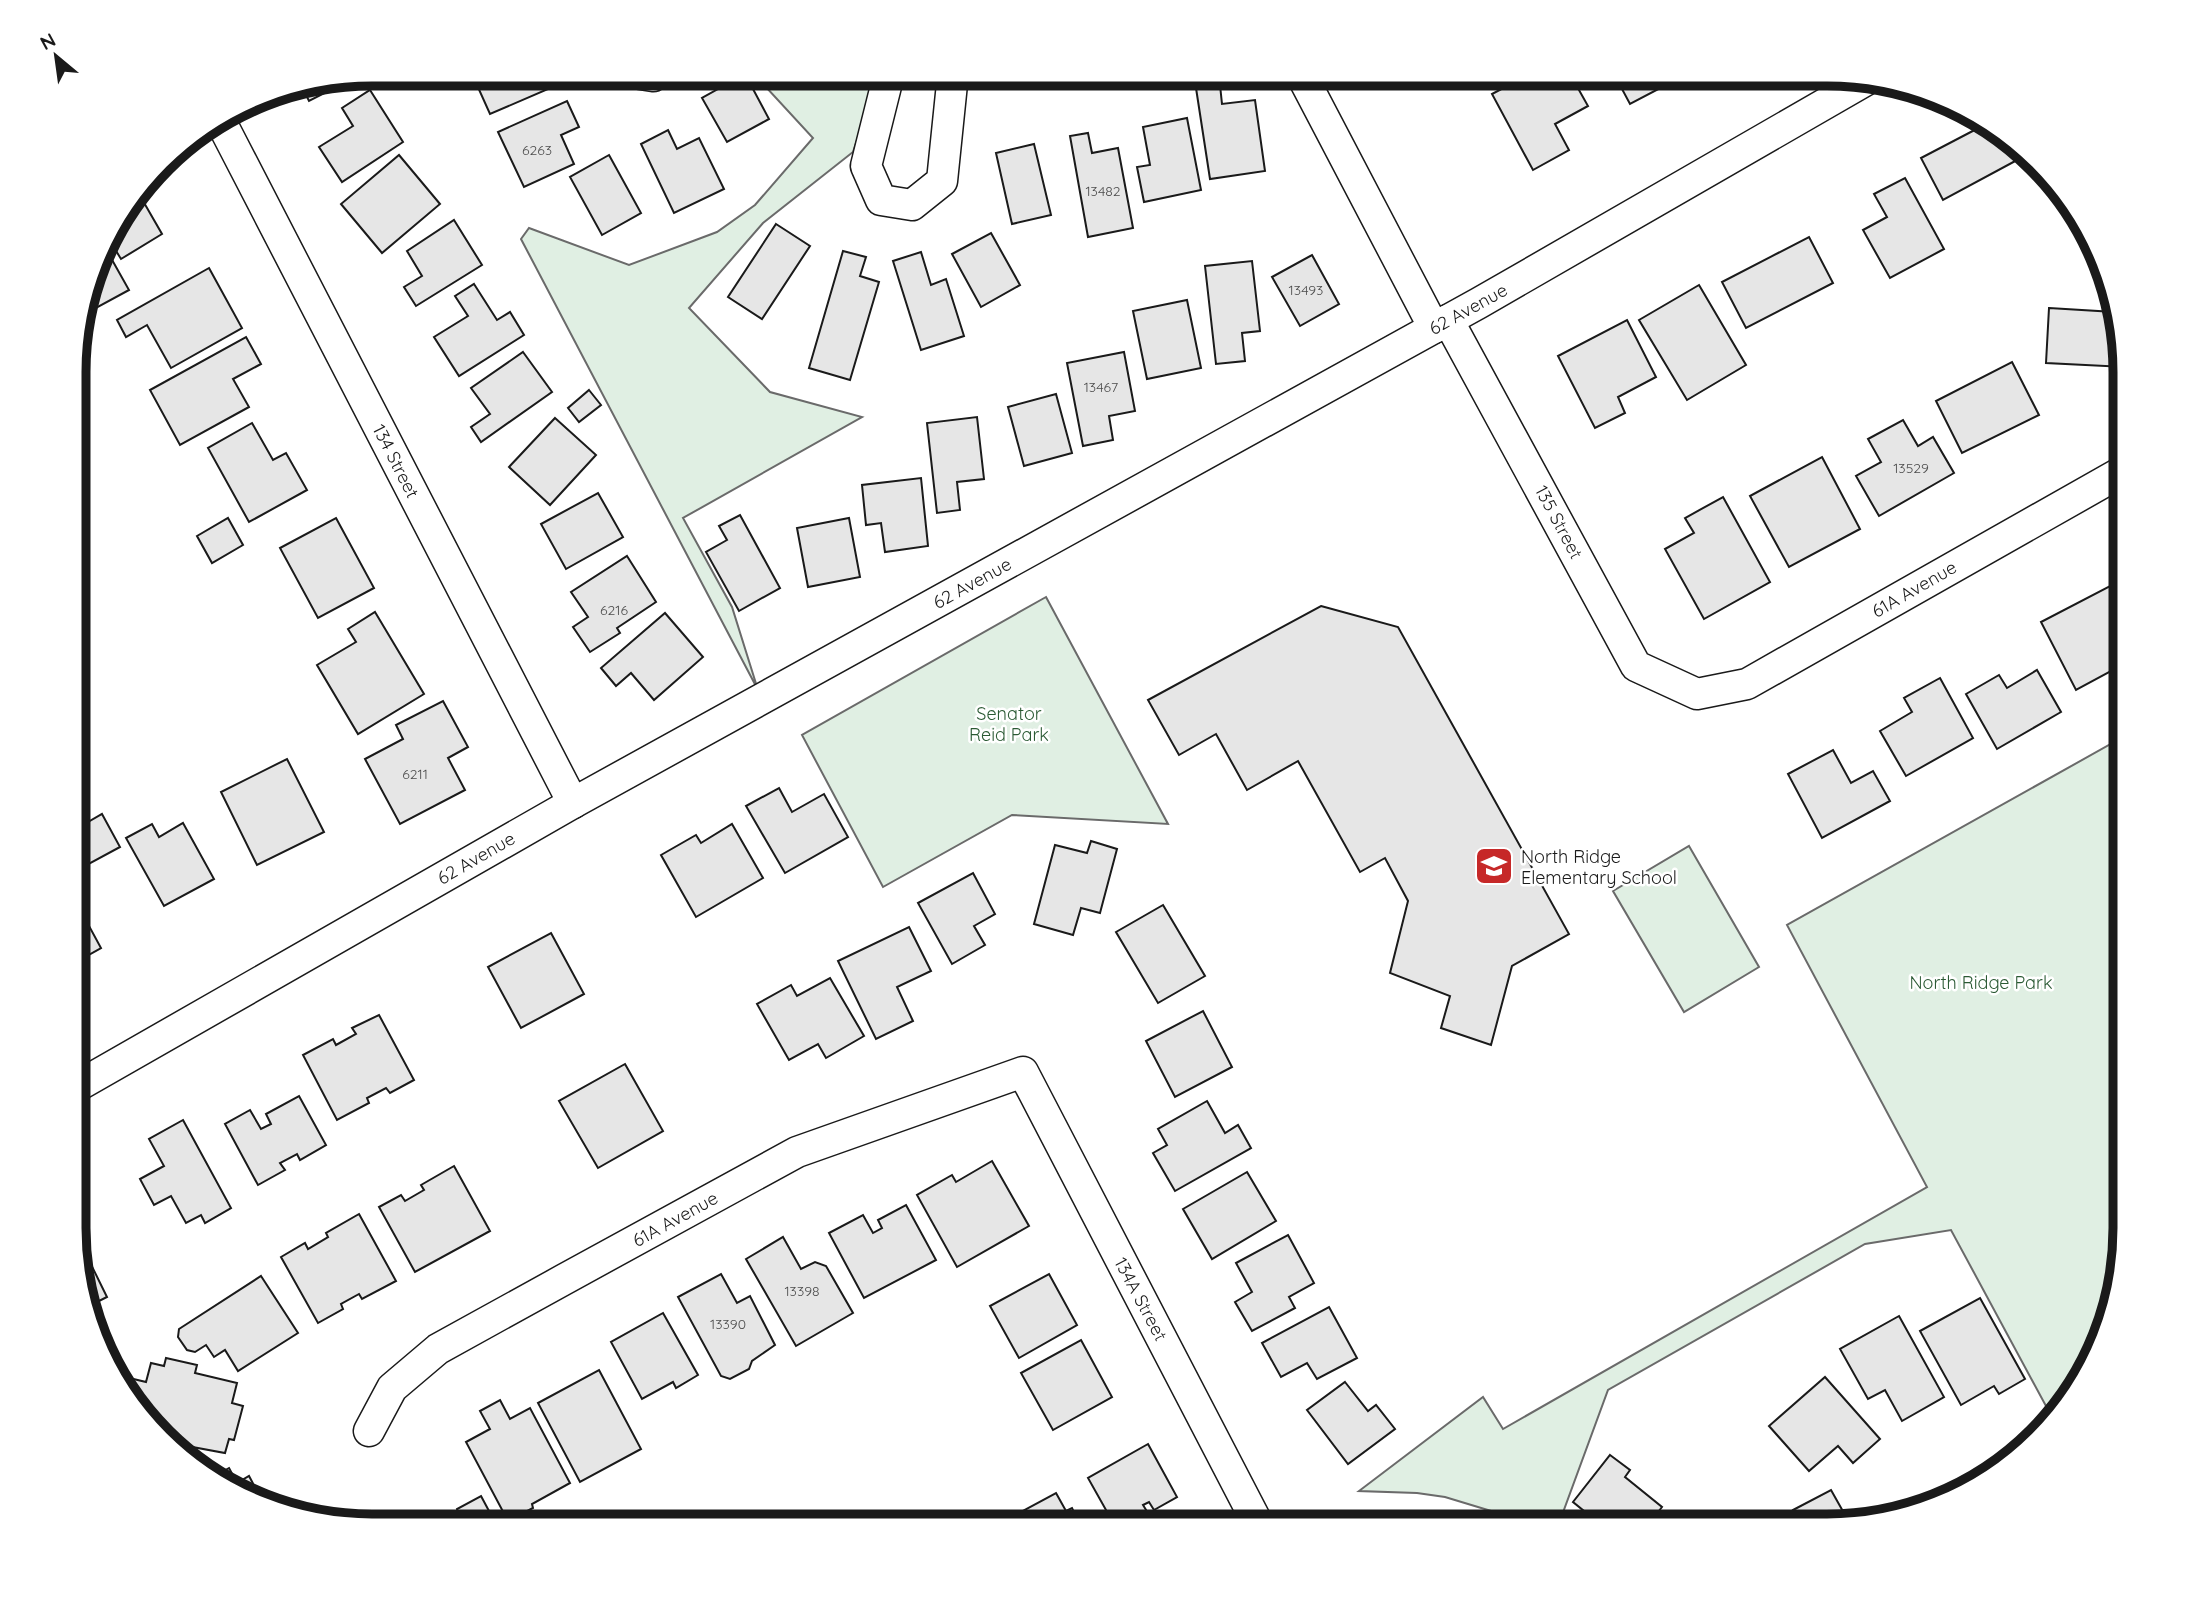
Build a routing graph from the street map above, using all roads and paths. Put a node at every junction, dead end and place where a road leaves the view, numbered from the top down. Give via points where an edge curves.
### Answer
1 (886, 86) edge
2 (952, 86) edge
3 (1308, 86) edge
4 (1854, 87) edge
5 (224, 127) edge
6 (1441, 324) junction
7 (2113, 477) edge
8 (1697, 694) joint
9 (573, 803) junction
10 (1023, 1072) joint
11 (86, 1081) edge
12 (369, 1431) dead end
13 (1253, 1514) edge

1 - 2 street via 866,166 881,200 912,205 942,181
3 - 6 street, 135 Street
4 - 6 street, 62 Avenue
5 - 9 street, 134 Street
6 - 8 street, 135 Street via 1636,666
6 - 9 street, 62 Avenue
7 - 8 street, 61A Avenue via 1746,684
9 - 11 street, 62 Avenue
10 - 12 street, 61A Avenue via 797,1152 517,1305 438,1349 392,1388
10 - 13 street, 134A Street

